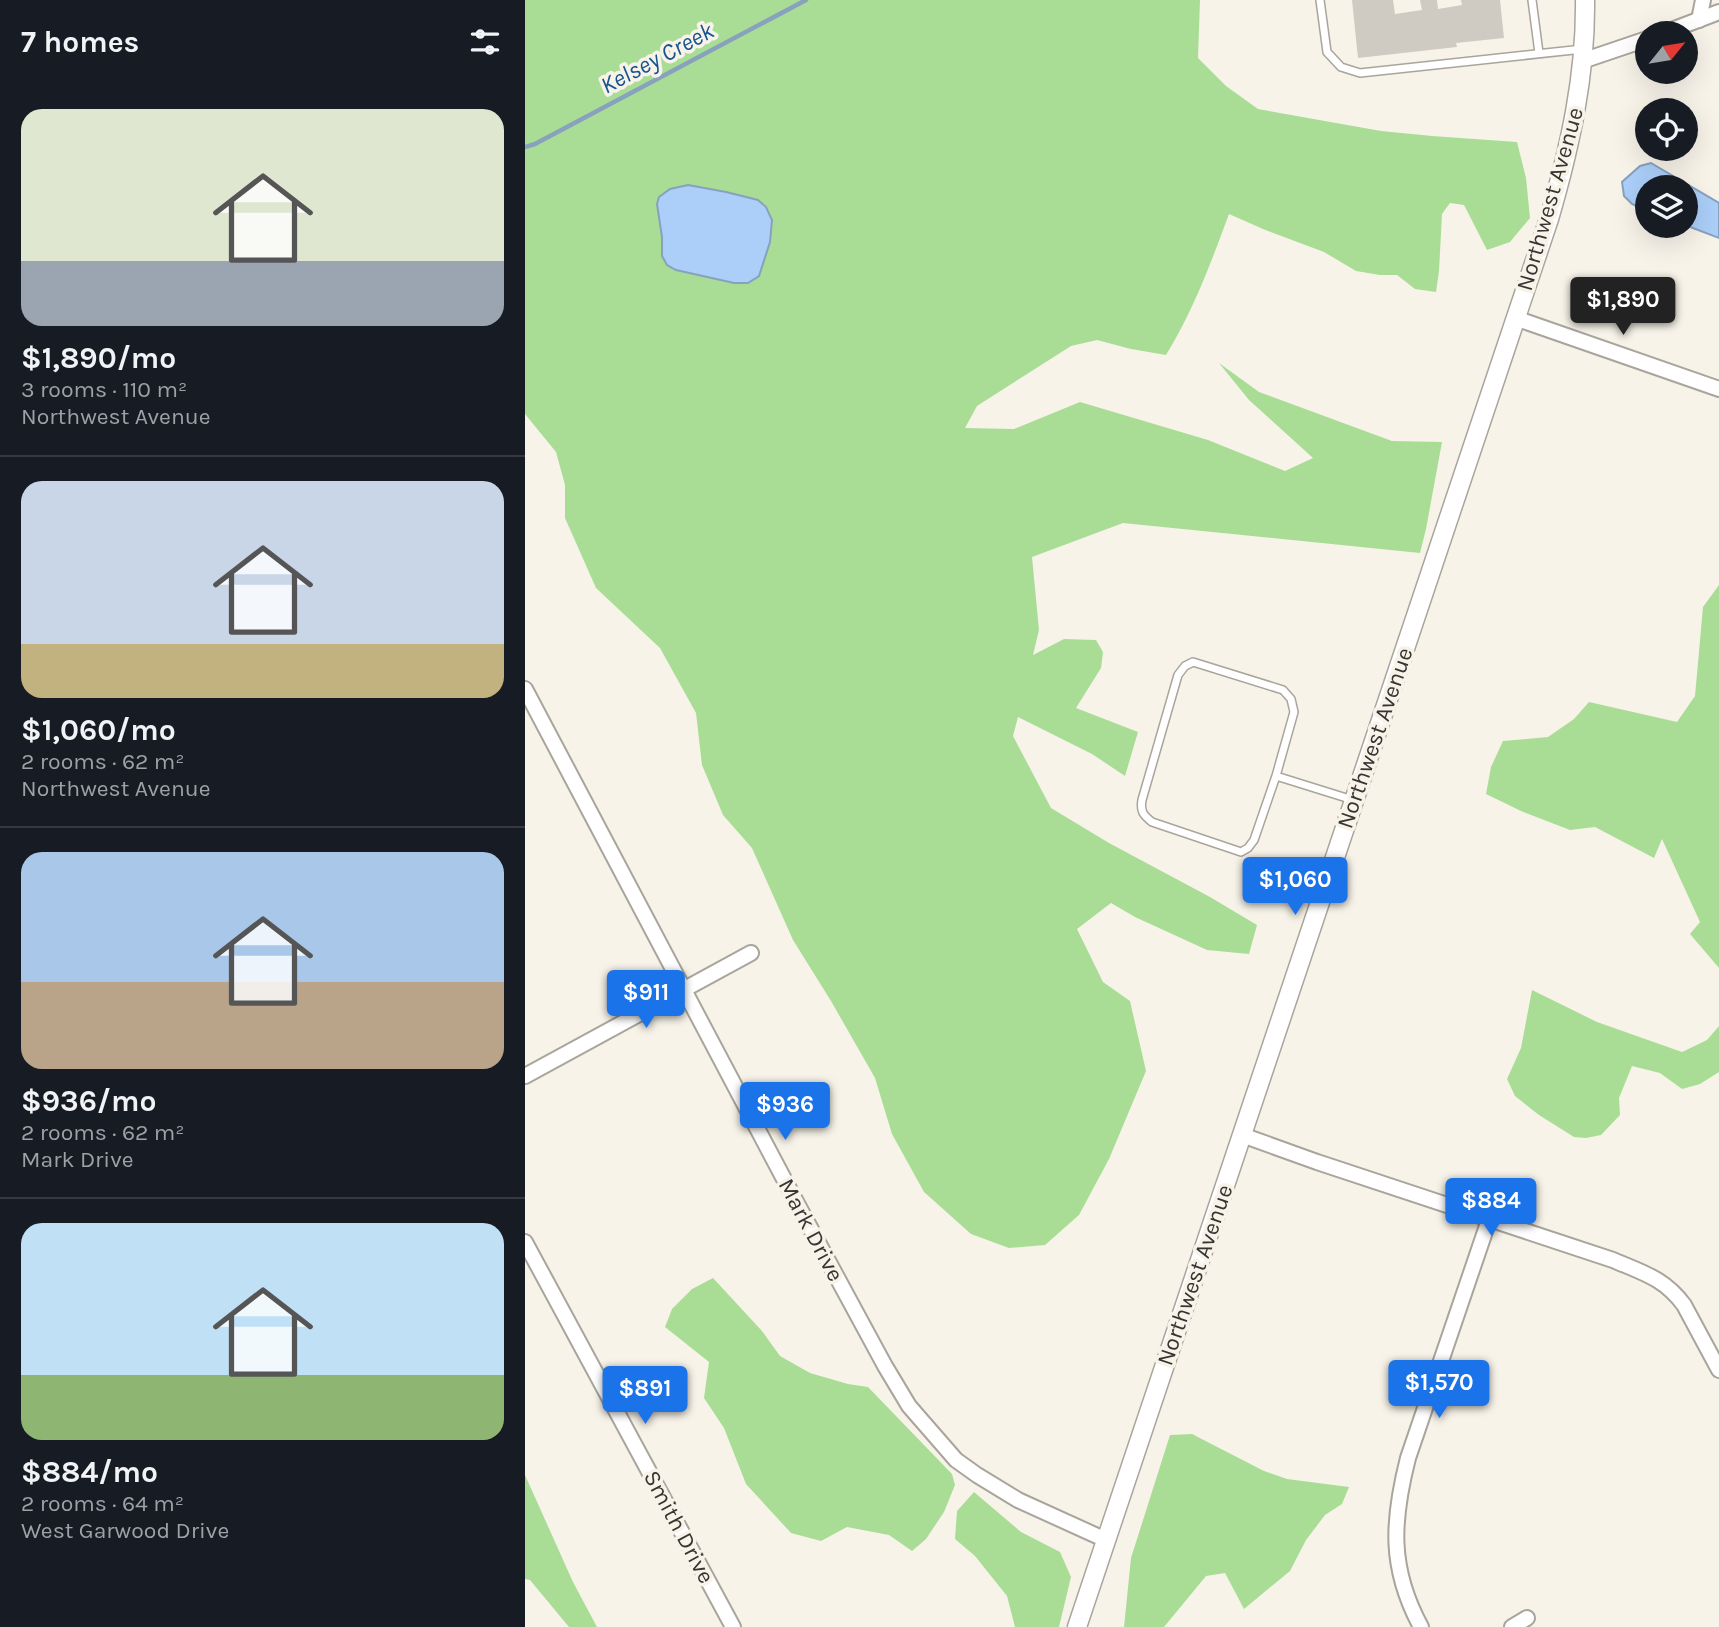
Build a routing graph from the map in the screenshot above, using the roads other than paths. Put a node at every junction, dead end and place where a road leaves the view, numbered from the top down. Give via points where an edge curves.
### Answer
1 (1320, 0) edge
2 (1532, 0) edge
3 (1585, 0) edge
4 (1703, 0) edge
5 (1719, 12) edge
6 (1699, 20) joint
7 (1635, 42) edge
8 (1539, 53) junction
9 (1583, 55) junction
10 (1515, 318) junction
11 (1719, 389) edge
12 (525, 689) edge
13 (1276, 776) junction
14 (1354, 800) junction
15 (751, 953) dead end
16 (683, 990) junction
17 (525, 1076) edge
18 (1242, 1135) junction
19 (1489, 1220) junction
20 (525, 1242) edge
21 (1719, 1370) edge
22 (1106, 1540) junction
23 (1527, 1618) dead end
24 (733, 1627) edge
25 (1077, 1627) edge
26 (1420, 1627) edge
27 (1512, 1627) edge

1 - 8 lane via 1327,52 1341,67 1360,73
2 - 8 lane
3 - 9 street, Northwest Avenue
4 - 6 street
5 - 6 street
7 - 9 street
8 - 9 lane
9 - 10 street, Northwest Avenue via 1562,172
10 - 11 street
10 - 14 street, Northwest Avenue
12 - 16 street, Mark Drive
13 - 13 lane via 1294,712 1291,699 1283,691 1193,662 1185,666 1178,675 1142,800 1143,815 1151,822 1241,852 1254,841
13 - 14 lane
14 - 18 street, Northwest Avenue
15 - 16 street
16 - 17 street
16 - 22 street, Mark Drive via 909,1406 956,1460 977,1475 1018,1500
18 - 19 street
18 - 22 street, Northwest Avenue
19 - 21 street via 1658,1279 1684,1305
19 - 26 street via 1400,1490 1395,1520 1399,1572
20 - 24 street, Smith Drive
22 - 25 street, Northwest Avenue
23 - 27 street

